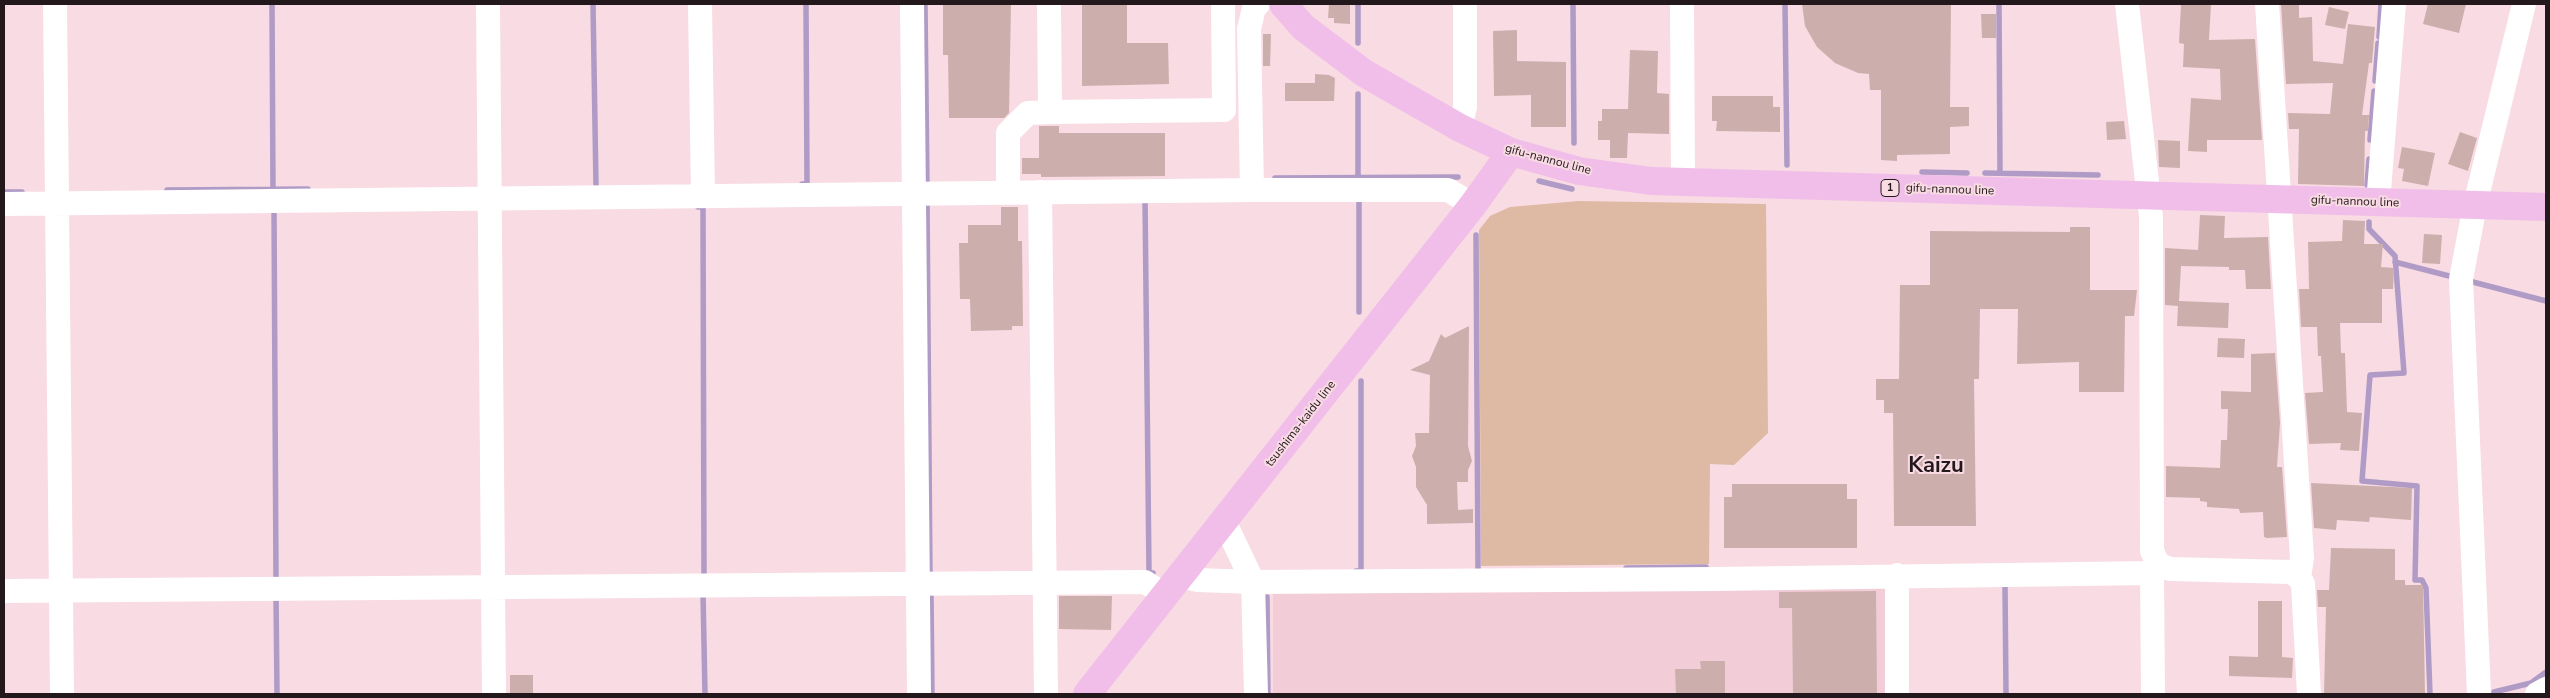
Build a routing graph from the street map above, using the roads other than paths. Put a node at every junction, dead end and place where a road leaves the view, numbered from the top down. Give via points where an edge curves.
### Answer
1 (55, 4) edge
2 (488, 4) edge
3 (700, 4) edge
4 (912, 4) edge
5 (1049, 4) edge
6 (1223, 4) edge
7 (1258, 4) edge
8 (1283, 4) edge
9 (1465, 4) edge
10 (1682, 4) edge
11 (2127, 4) edge
12 (2267, 4) edge
13 (2394, 4) edge
14 (2524, 4) edge
15 (1050, 112) junction
16 (1460, 128) junction
17 (1511, 152) junction
18 (1683, 182) junction
19 (1252, 190) junction
20 (1008, 192) junction
21 (1040, 192) junction
22 (914, 194) junction
23 (703, 195) junction
24 (2148, 196) junction
25 (490, 197) junction
26 (2279, 199) junction
27 (2378, 203) junction
28 (4, 204) edge
29 (57, 204) junction
30 (2475, 205) junction
31 (1473, 206) junction
32 (2546, 207) edge
33 (1224, 521) junction
34 (2155, 568) junction
35 (1897, 575) junction
36 (2299, 577) junction
37 (1043, 582) junction
38 (1253, 582) junction
39 (918, 583) junction
40 (1173, 586) junction
41 (493, 587) junction
42 (61, 590) junction
43 (4, 591) edge
44 (2546, 689) edge
45 (62, 694) edge
46 (494, 694) edge
47 (919, 694) edge
48 (1046, 694) edge
49 (1087, 694) edge
50 (1256, 694) edge
51 (1897, 694) edge
52 (2153, 694) edge
53 (2309, 694) edge
54 (2480, 694) edge
55 (2537, 694) edge

1 - 29 street
2 - 25 street
3 - 23 street
4 - 22 street
5 - 15 street
6 - 15 street via 1224,110
7 - 19 street via 1248,29
8 - 16 main road, gifu-nannou line / 1 via 1303,27 1364,73
9 - 16 street via 1466,107
10 - 18 street
11 - 24 street
12 - 26 street
13 - 27 street
14 - 30 street
15 - 20 street via 1028,112 1008,133
16 - 17 main road, gifu-nannou line / 1
17 - 18 main road, gifu-nannou line / 1 via 1578,170 1651,181
17 - 31 main road, tsushima-kaidu line
18 - 24 main road, gifu-nannou line / 1
19 - 21 street
19 - 31 street via 1448,190
20 - 21 street
20 - 22 street
21 - 37 street
22 - 23 street
22 - 39 street
23 - 25 street
24 - 26 main road, gifu-nannou line / 1
24 - 34 street via 2151,217 2152,551
25 - 29 street
25 - 41 street
26 - 27 main road, gifu-nannou line / 1
26 - 36 street via 2302,558
27 - 30 main road, gifu-nannou line / 1
28 - 29 street
29 - 42 street
30 - 32 main road, gifu-nannou line / 1
30 - 54 street via 2461,279
31 - 33 main road, tsushima-kaidu line
33 - 38 street
33 - 40 main road, tsushima-kaidu line
34 - 35 street
34 - 36 street via 2290,572
34 - 52 street
35 - 38 street
35 - 51 street
36 - 53 street via 2303,584
37 - 39 street
37 - 40 street via 1145,582
37 - 48 street
38 - 40 street via 1198,580
38 - 50 street
39 - 41 street
39 - 47 street
40 - 49 main road, tsushima-kaidu line
41 - 42 street
41 - 46 street
42 - 43 street
42 - 45 street
44 - 55 street

